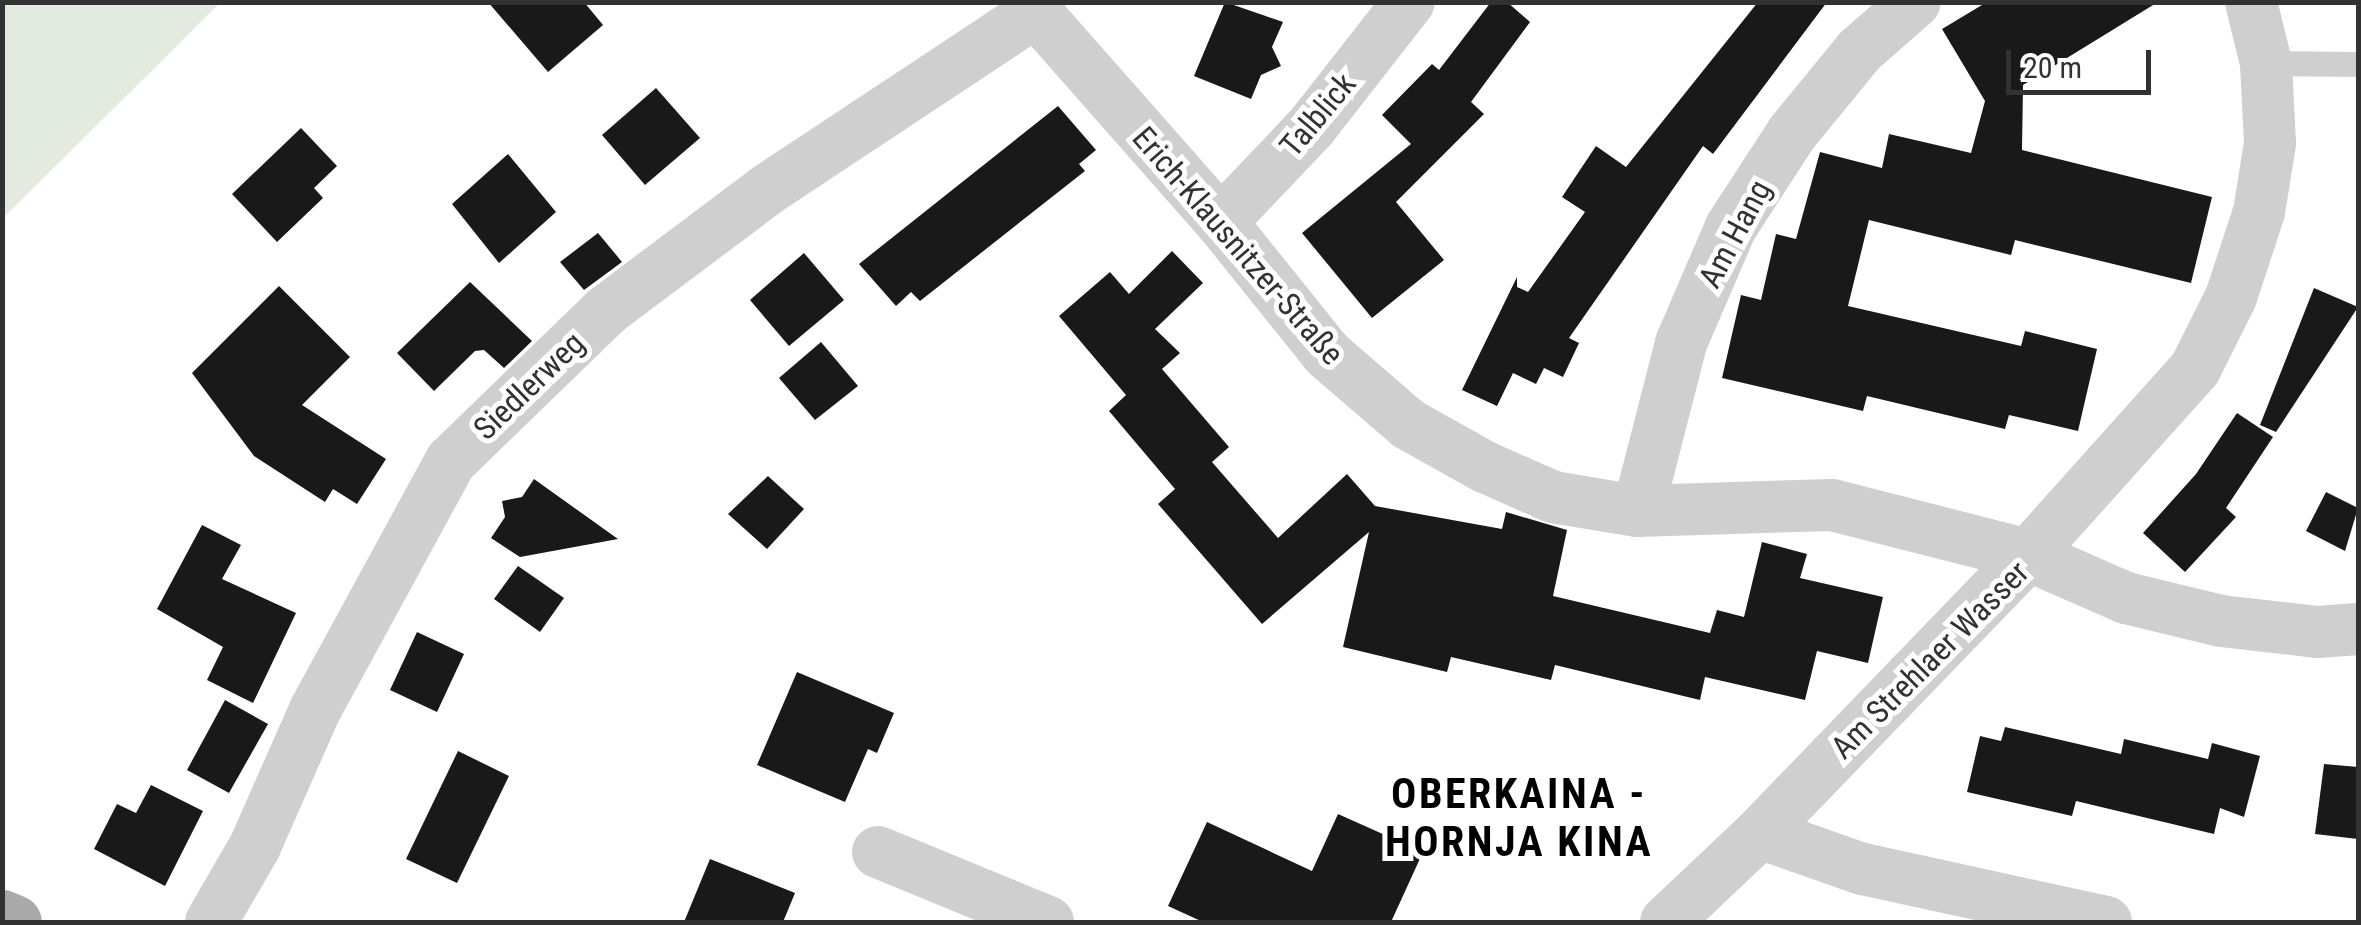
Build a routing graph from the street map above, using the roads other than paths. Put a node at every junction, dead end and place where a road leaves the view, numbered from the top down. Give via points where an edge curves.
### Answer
1 (1409, 2) edge
2 (1915, 2) edge
3 (2251, 2) edge
4 (1030, 8) edge
5 (2266, 63) junction
6 (2358, 64) edge
7 (1221, 222) junction
8 (1638, 511) junction
9 (2028, 555) junction
10 (2358, 629) edge
11 (1760, 834) junction
12 (878, 852) dead end
13 (2, 917) edge
14 (14, 922) edge
15 (211, 922) edge
16 (1048, 922) edge
17 (1666, 922) edge
18 (2106, 922) edge

1 - 7 street, Talblick via 1312,126
2 - 8 street, Am Hang via 1859,51 1731,227 1681,343
3 - 5 street
4 - 7 street, Erich-Klausnitzer-Straße
4 - 15 street, Siedlerweg via 607,310 451,462 315,710 254,846
5 - 6 lane
5 - 9 street via 2270,143 2260,212 2231,297 2194,370
7 - 8 street, Erich-Klausnitzer-Straße via 1326,354 1408,424 1553,497
8 - 9 street, Erich-Klausnitzer-Straße via 1832,505
9 - 10 street, Am Strehlaer Wasser via 2126,598 2221,621 2318,632
9 - 11 street, Am Strehlaer Wasser
11 - 17 street, Am Strehlaer Wasser
11 - 18 street via 1862,869
12 - 16 street
13 - 14 main road

